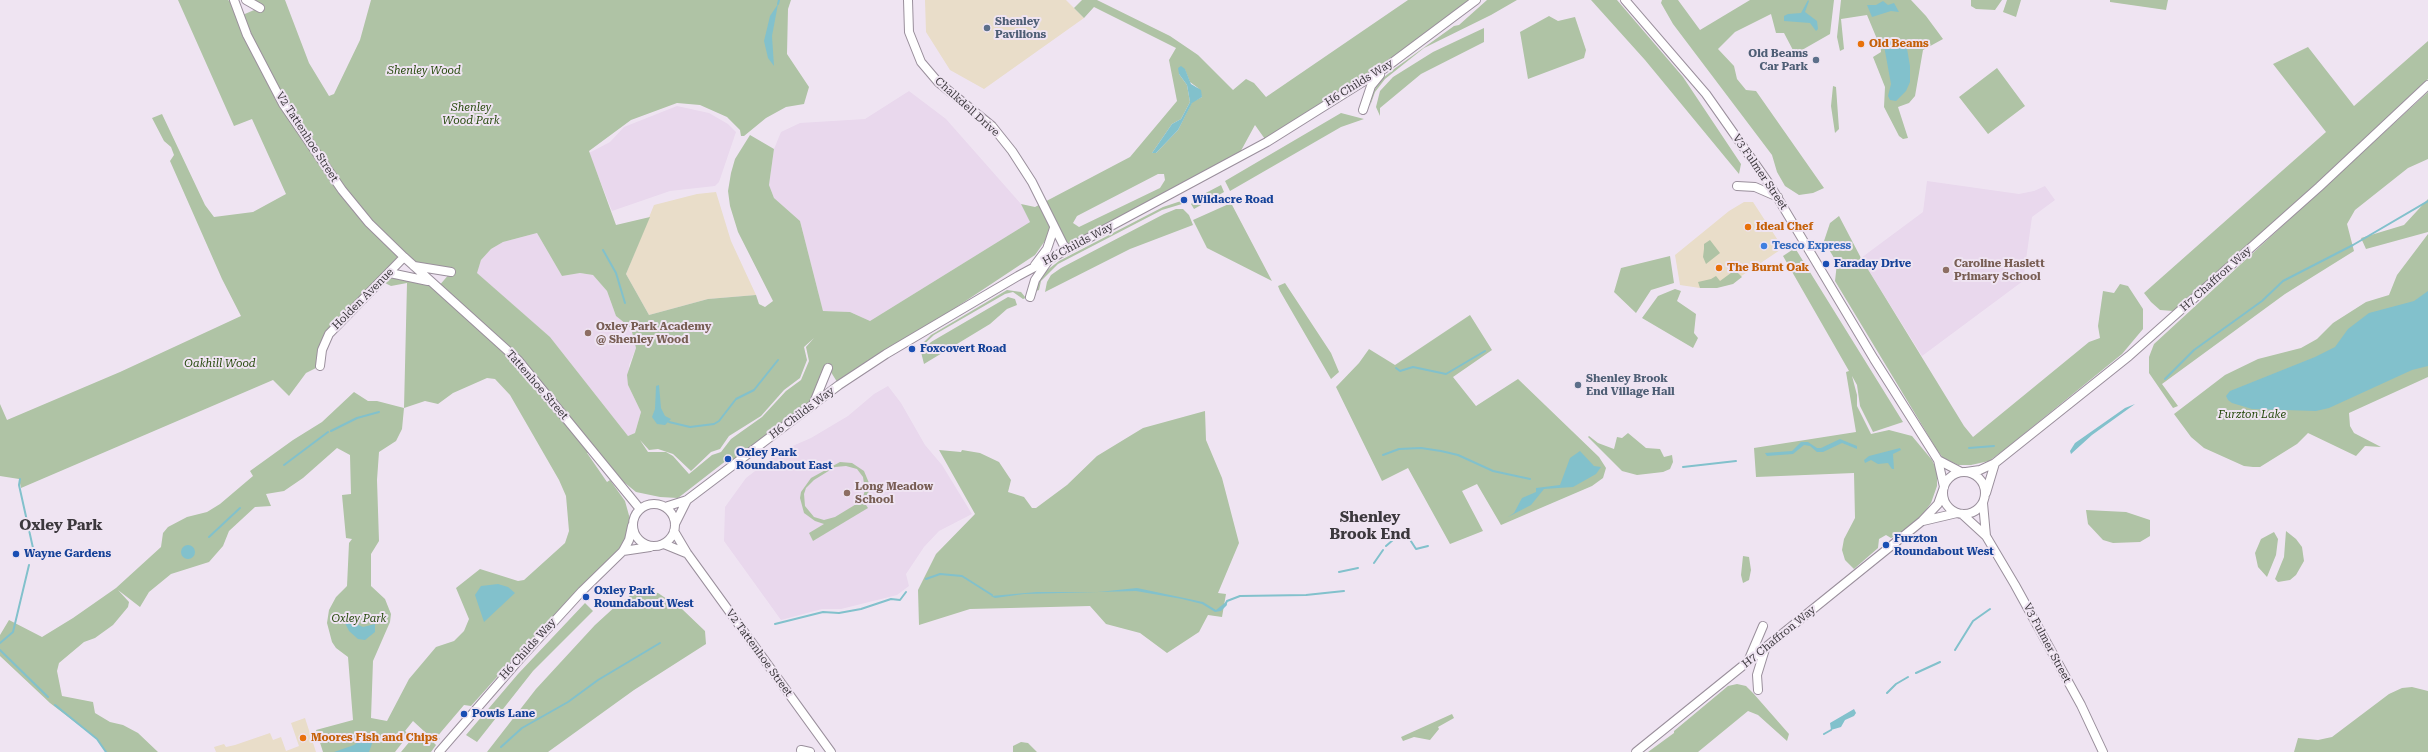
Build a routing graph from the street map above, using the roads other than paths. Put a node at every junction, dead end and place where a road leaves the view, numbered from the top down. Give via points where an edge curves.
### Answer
1 (234, 0) edge
2 (246, 0) edge
3 (908, 0) edge
4 (1476, 0) edge
5 (1625, 0) edge
6 (260, 8) dead end
7 (1386, 68) junction
8 (2428, 85) edge
9 (1363, 110) dead end
10 (1737, 186) dead end
11 (1778, 197) junction
12 (1054, 228) junction
13 (1066, 250) junction
14 (404, 257) junction
15 (1050, 259) junction
16 (413, 266) junction
17 (1033, 267) junction
18 (390, 272) junction
19 (451, 272) dead end
20 (431, 282) junction
21 (1030, 297) dead end
22 (320, 366) dead end
23 (828, 368) dead end
24 (812, 406) junction
25 (1938, 460) junction
26 (1995, 463) junction
27 (1964, 472) junction
28 (1943, 489) junction
29 (1986, 494) junction
30 (687, 500) junction
31 (1983, 503) junction
32 (666, 507) junction
33 (640, 509) junction
34 (1959, 513) junction
35 (1922, 522) junction
36 (632, 526) junction
37 (675, 527) junction
38 (1986, 536) junction
39 (664, 544) junction
40 (654, 546) junction
41 (687, 553) junction
42 (620, 554) junction
43 (1763, 626) dead end
44 (1765, 648) junction
45 (1747, 664) junction
46 (1758, 690) dead end
47 (828, 748) edge
48 (801, 750) dead end
49 (439, 752) edge
50 (810, 752) edge
51 (838, 752) edge
52 (1636, 752) edge
53 (2103, 752) edge

1 - 14 street, V2 Tattenhoe Street via 247,35 283,104 342,190 369,223
2 - 6 street
3 - 12 street, Chalkdell Drive via 909,32 921,62 938,82 992,126 1012,150 1032,182
4 - 7 street, H6 Childs Way
5 - 11 street, V3 Fulmer Street via 1706,94
7 - 9 street via 1371,86
7 - 13 street, H6 Childs Way via 1266,142
8 - 26 street, H7 Chaffron Way via 2320,187 2123,361
10 - 11 street via 1755,187
11 - 25 street, V3 Fulmer Street via 1914,425
12 - 13 street, Chalkdell Drive
12 - 17 street via 1047,249
13 - 15 street, H6 Childs Way
14 - 16 street, Tattenhoe Street
14 - 18 street, Holden Avenue
15 - 17 street, H6 Childs Way
15 - 21 street via 1034,280
16 - 19 street
16 - 20 street, Tattenhoe Street
17 - 24 street, H6 Childs Way via 886,354
18 - 20 street
18 - 22 street, Holden Avenue via 329,334 322,350
20 - 33 street, Tattenhoe Street via 518,360
23 - 24 street
24 - 30 street, H6 Childs Way
25 - 27 street, V3 Fulmer Street
25 - 28 street, V3 Fulmer Street
26 - 27 street, H7 Chaffron Way via 1980,470
26 - 29 street
27 - 28 street via 1950,477
27 - 29 street via 1978,476
28 - 34 street via 1948,506
28 - 35 street, H7 Chaffron Way via 1938,504
29 - 31 street
30 - 32 street, H6 Childs Way
30 - 37 street, H6 Childs Way
31 - 34 street via 1974,512
31 - 38 street, V3 Fulmer Street
32 - 33 street via 652,504
32 - 37 street via 674,518
33 - 36 street via 635,514
34 - 35 street, H7 Chaffron Way
34 - 38 street, V3 Fulmer Street
35 - 44 street, H7 Chaffron Way
36 - 40 street via 637,538 648,546
36 - 42 street, H6 Childs Way via 629,540
37 - 39 street
37 - 41 street, V2 Tattenhoe Street
38 - 53 street, V3 Fulmer Street via 2026,603 2081,705
39 - 40 street
39 - 41 street
40 - 42 street
41 - 47 street, V2 Tattenhoe Street
42 - 49 street, H6 Childs Way via 518,660
43 - 45 street
44 - 45 street, H7 Chaffron Way
44 - 46 street via 1757,675
45 - 52 street, H7 Chaffron Way
47 - 51 street
48 - 50 street

